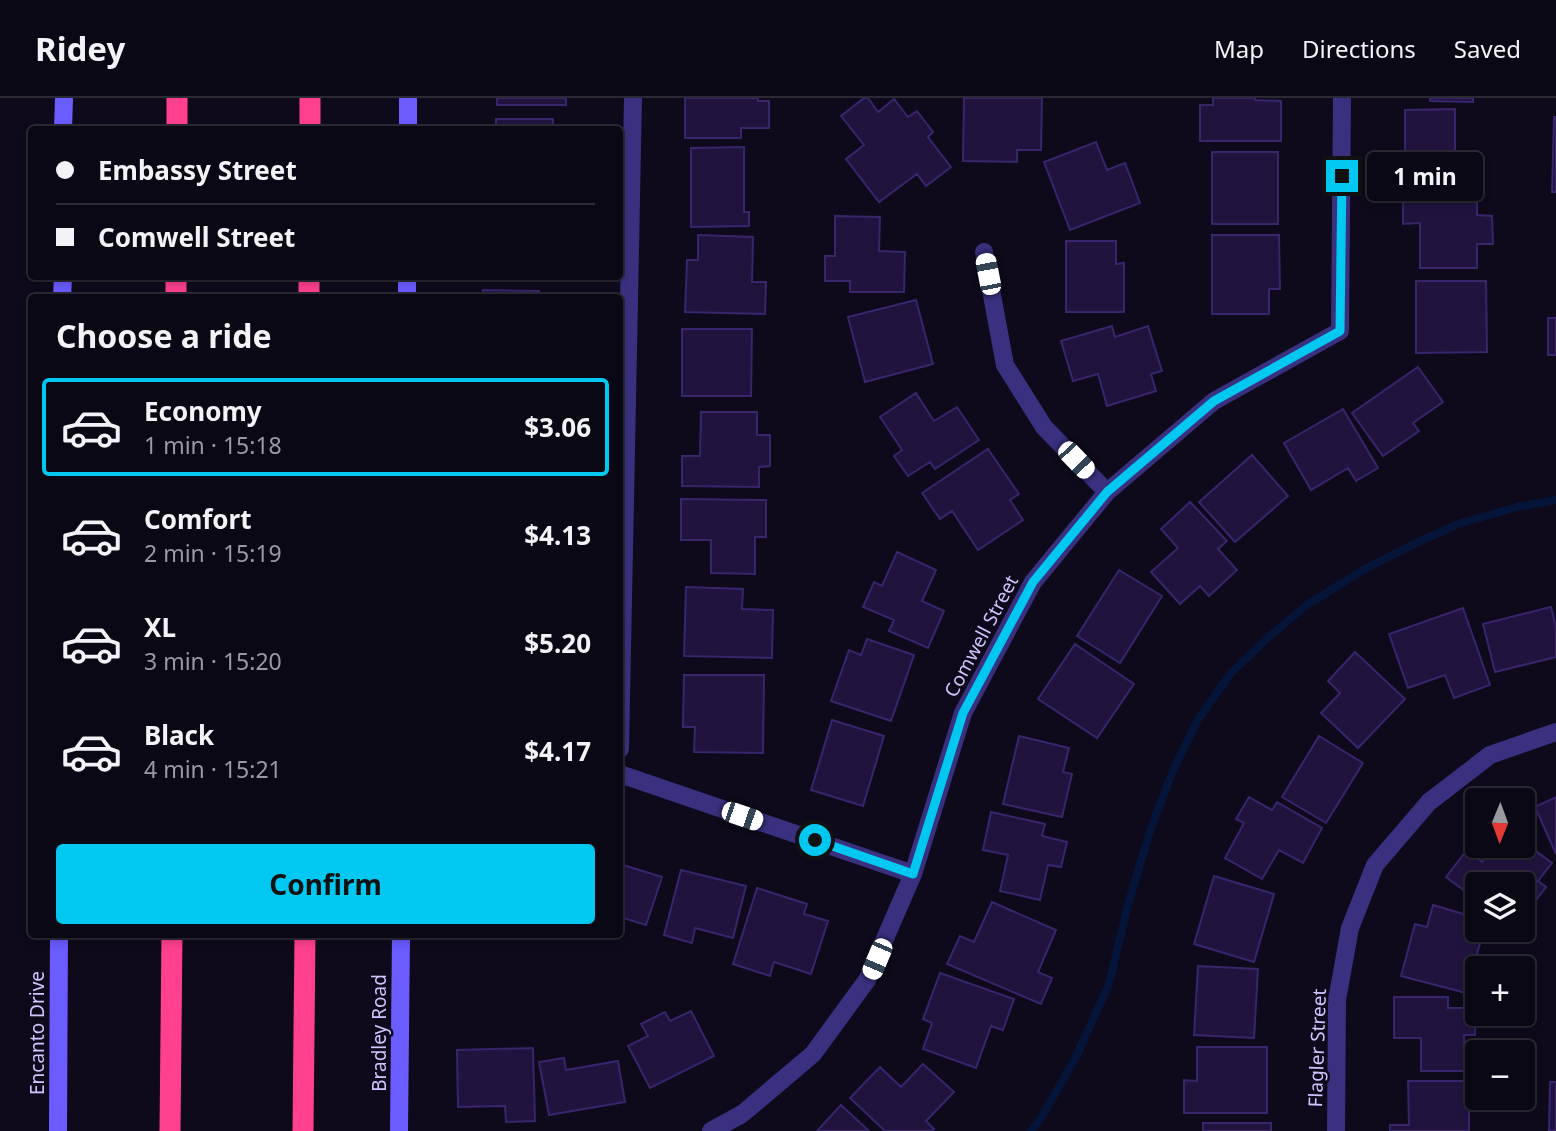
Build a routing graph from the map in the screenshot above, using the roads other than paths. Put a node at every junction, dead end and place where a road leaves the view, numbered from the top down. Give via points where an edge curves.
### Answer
1 (64, 98) edge
2 (177, 98) edge
3 (310, 98) edge
4 (408, 98) edge
5 (633, 98) edge
6 (1342, 98) edge
7 (64, 126) edge
8 (177, 126) edge
9 (310, 126) edge
10 (408, 126) edge
11 (984, 252) dead end
12 (1107, 492) junction
13 (623, 599) edge
14 (1556, 732) edge
15 (623, 775) edge
16 (913, 874) junction
17 (59, 938) edge
18 (172, 938) edge
19 (305, 938) edge
20 (401, 938) edge
21 (58, 1131) edge
22 (170, 1131) edge
23 (303, 1131) edge
24 (400, 1131) edge
25 (711, 1131) edge
26 (1336, 1131) edge

1 - 7 main road
2 - 8 highway
3 - 9 highway
4 - 10 main road
5 - 13 street
6 - 12 street, Comwell Street via 1340,331 1214,401
11 - 12 street via 1005,365 1045,427
12 - 16 street, Comwell Street via 1033,582 963,713
14 - 26 street, Flagler Street via 1490,755 1429,802 1376,865 1350,928 1336,1000
15 - 16 street
16 - 25 street, Comwell Street via 867,981 813,1054 741,1114
17 - 21 main road, Encanto Drive
18 - 22 highway
19 - 23 highway
20 - 24 main road, Bradley Road

